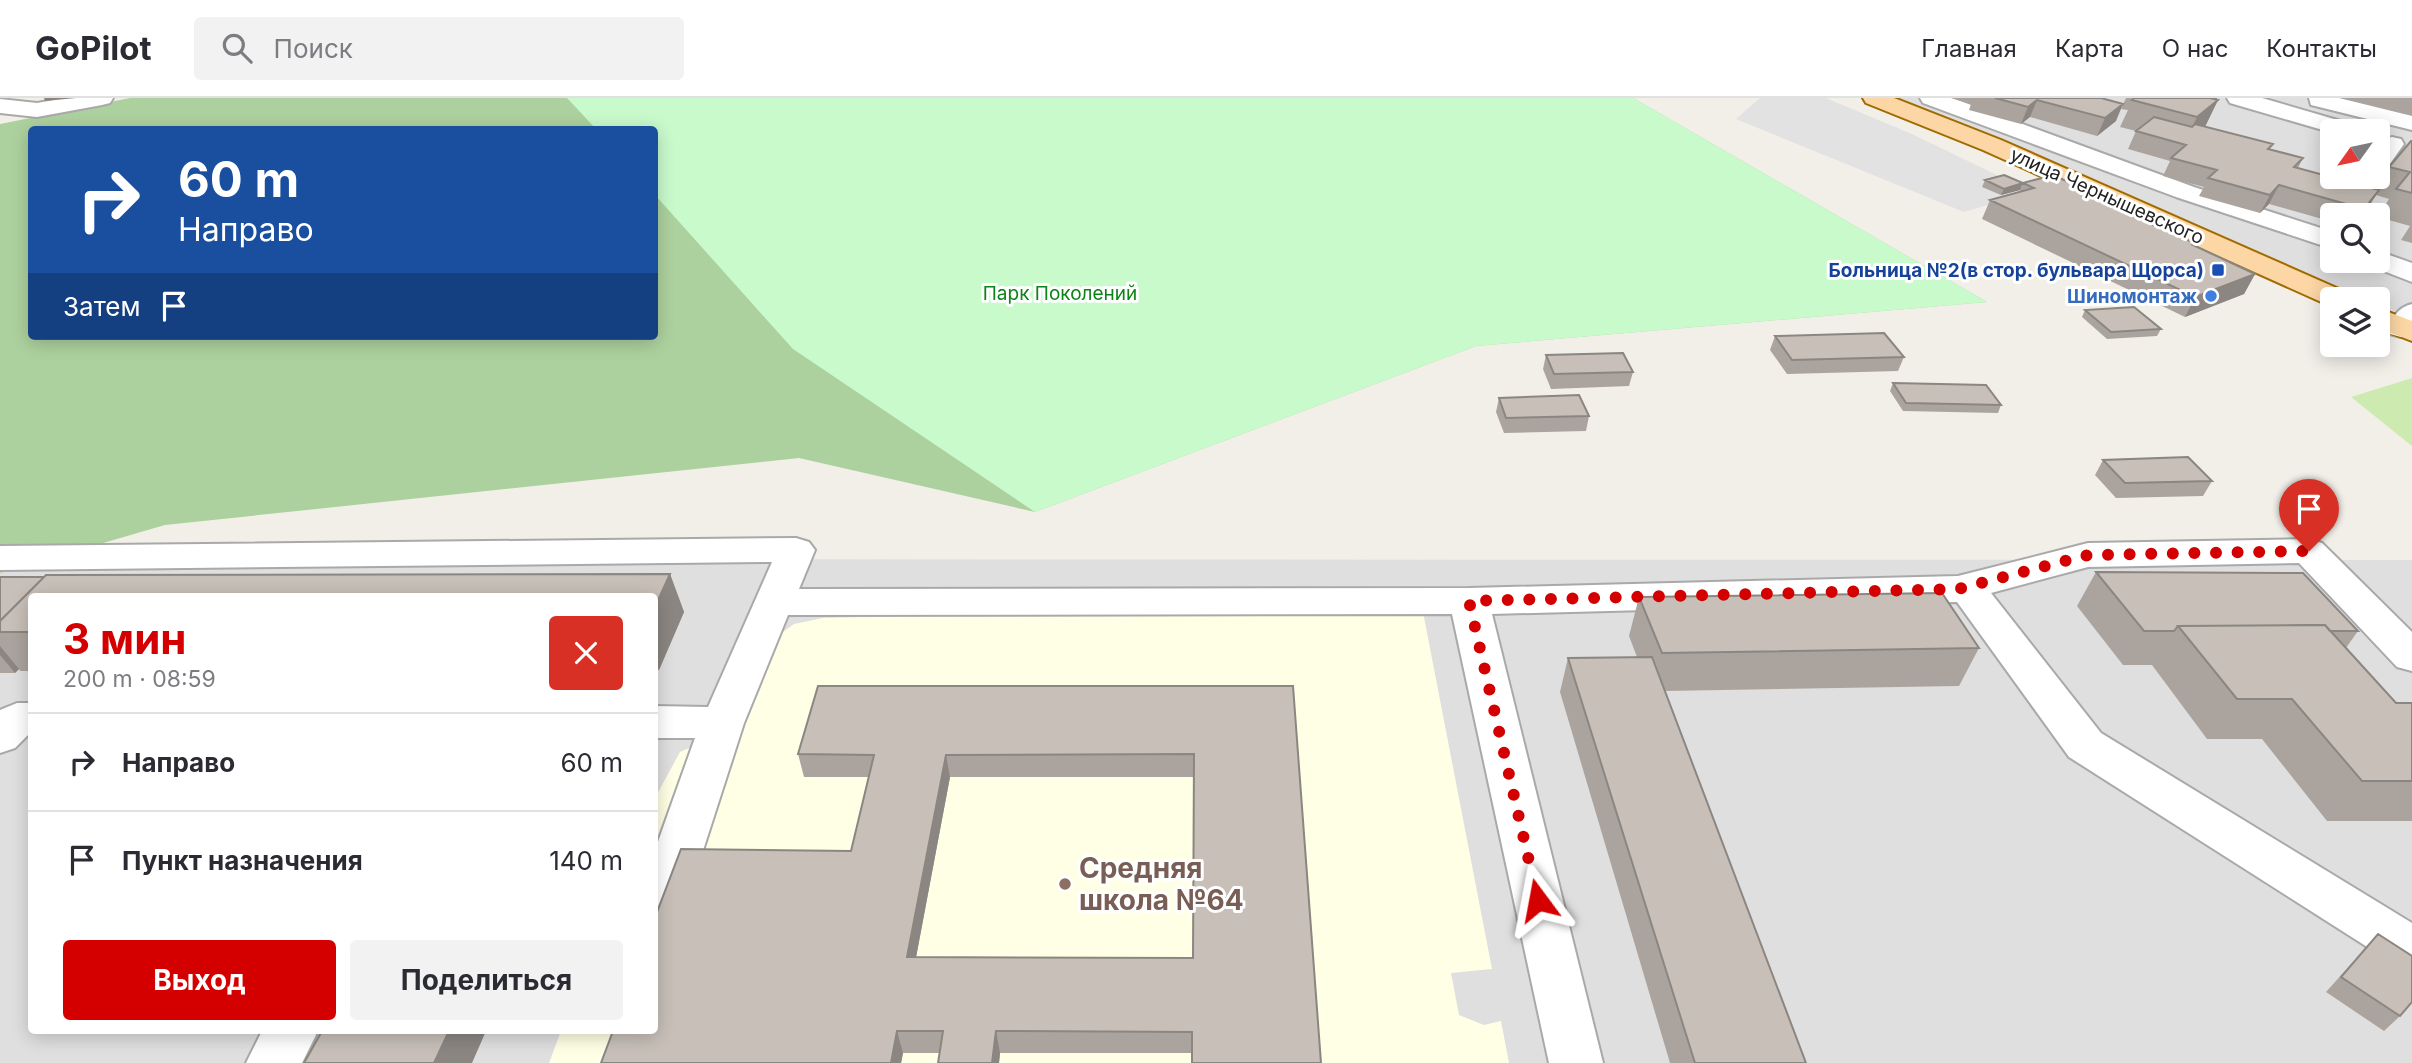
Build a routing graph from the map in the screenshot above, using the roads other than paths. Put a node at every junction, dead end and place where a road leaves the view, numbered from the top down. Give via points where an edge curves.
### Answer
1 (102, 98) edge
2 (1874, 98) edge
3 (1932, 98) edge
4 (2238, 98) edge
5 (2310, 98) edge
6 (0, 107) edge
7 (1902, 109) junction
8 (2320, 122) edge
9 (2412, 123) edge
10 (2358, 189) edge
11 (2351, 198) edge
12 (2320, 237) edge
13 (2390, 263) edge
14 (2412, 273) edge
15 (2320, 291) edge
16 (0, 558) edge
17 (1966, 587) junction
18 (1469, 601) junction
19 (776, 602) junction
20 (2412, 657) edge
21 (28, 719) edge
22 (658, 722) edge
23 (722, 723) junction
24 (0, 737) edge
25 (658, 913) edge
26 (2412, 949) edge
27 (289, 1034) edge
28 (273, 1063) edge
29 (1576, 1063) edge

1 - 6 street via 37,110
2 - 7 main road, улица Чернышевского
3 - 7 street
3 - 12 street
4 - 8 street
5 - 9 street
7 - 15 main road, улица Чернышевского
10 - 11 street
13 - 14 street
16 - 19 street via 796,550
17 - 18 street
17 - 20 street via 2088,555 2309,551
17 - 26 street via 2085,745
18 - 19 street
18 - 29 street
19 - 23 street
21 - 24 street via 17,719
22 - 23 street
23 - 25 street
27 - 28 street

